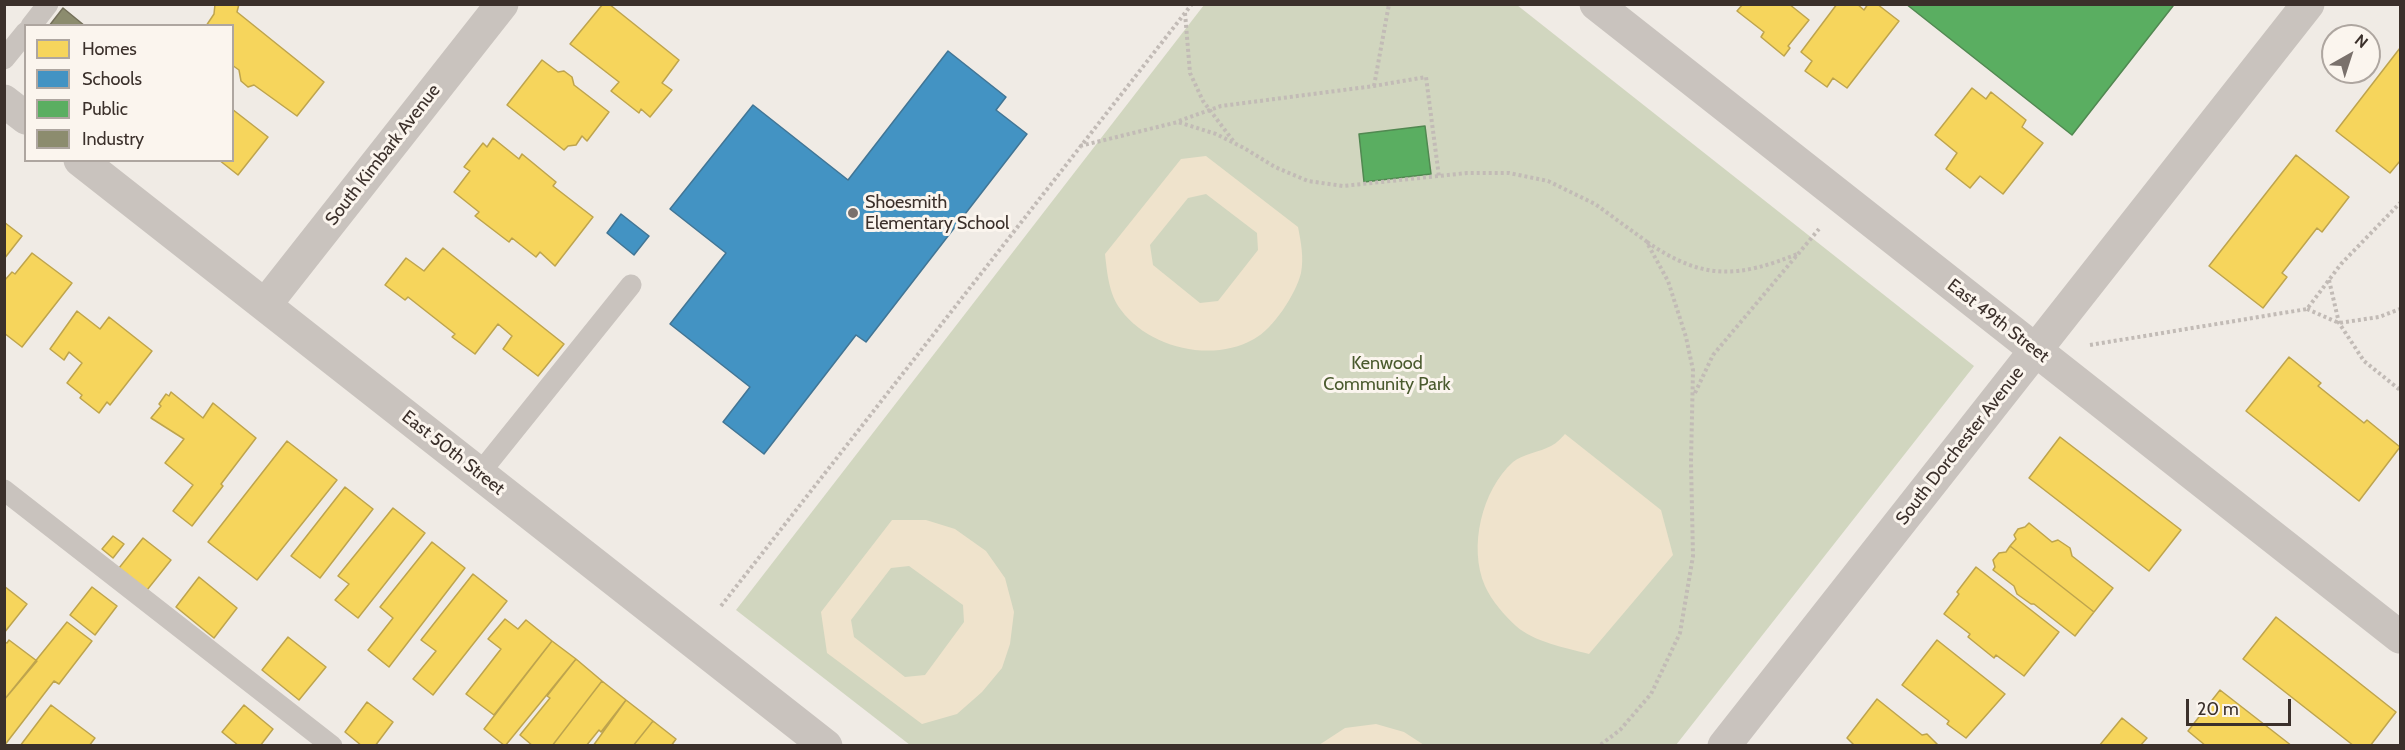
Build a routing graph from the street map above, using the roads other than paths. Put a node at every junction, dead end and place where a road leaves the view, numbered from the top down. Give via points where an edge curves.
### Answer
1 (48, 4) edge
2 (502, 4) edge
3 (1596, 4) edge
4 (2308, 4) edge
5 (33, 24) edge
6 (24, 34) edge
7 (4, 59) edge
8 (4, 101) edge
9 (24, 116) edge
10 (83, 162) edge
11 (631, 285) dead end
12 (265, 305) junction
13 (2035, 350) junction
14 (480, 474) junction
15 (4, 490) edge
16 (2400, 637) edge
17 (332, 746) edge
18 (826, 746) edge
19 (1724, 746) edge

1 - 5 lane
2 - 12 street, South Kimbark Avenue
3 - 13 street, East 49th Street
4 - 13 street, South Dorchester Avenue
6 - 7 lane
8 - 9 street
10 - 12 street, East 50th Street
11 - 14 lane
12 - 14 street, East 50th Street
13 - 16 street, East 49th Street
13 - 19 street, South Dorchester Avenue
14 - 18 street, East 50th Street
15 - 17 lane

